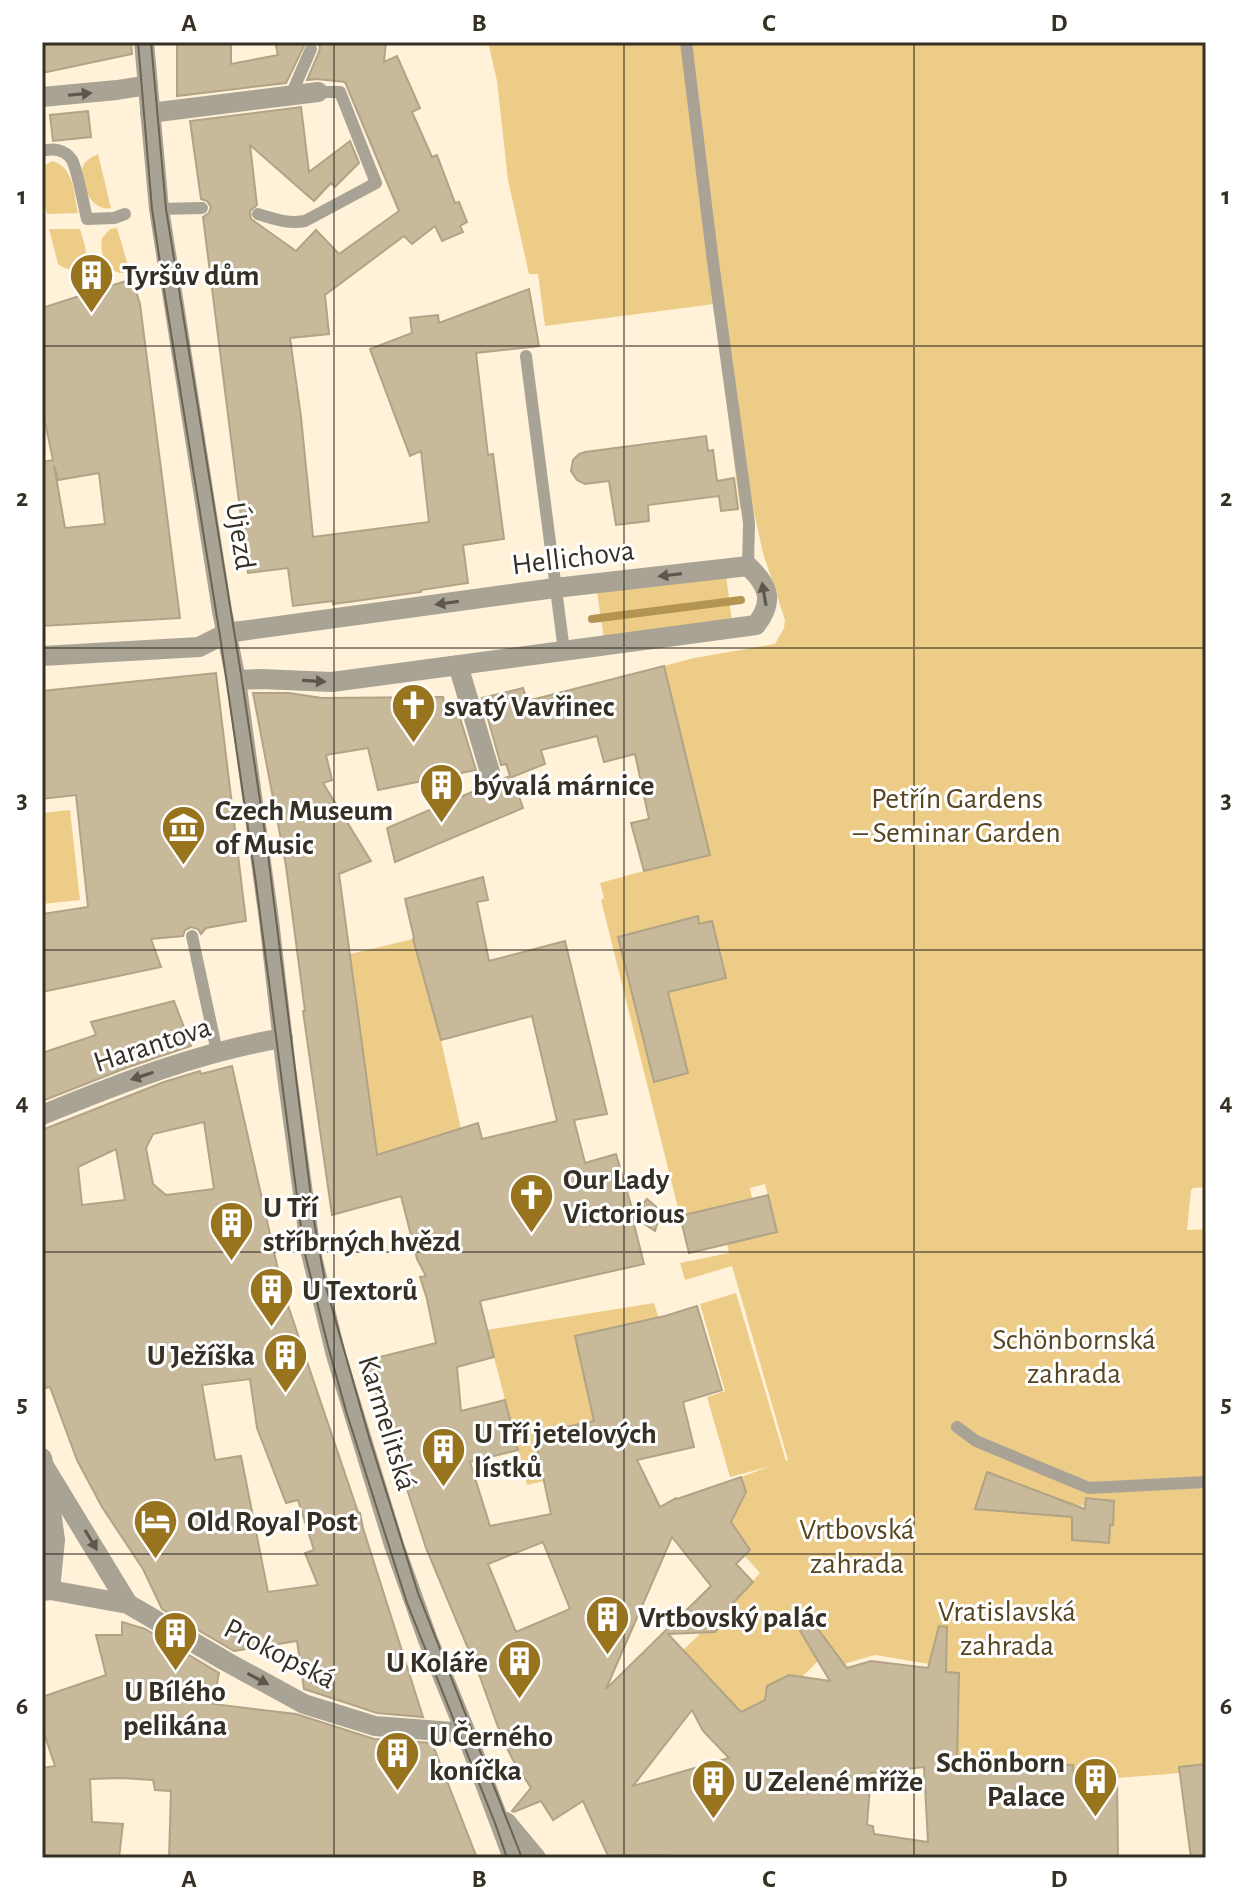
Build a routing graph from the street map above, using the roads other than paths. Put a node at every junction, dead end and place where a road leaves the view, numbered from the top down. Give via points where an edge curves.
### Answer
1 (144, 42) edge
2 (686, 42) edge
3 (311, 49) dead end
4 (148, 85) junction
5 (318, 92) joint
6 (291, 95) junction
7 (42, 97) edge
8 (150, 113) junction
9 (42, 151) edge
10 (202, 208) dead end
11 (159, 209) junction
12 (125, 214) dead end
13 (258, 214) dead end
14 (526, 356) dead end
15 (748, 566) junction
16 (555, 588) junction
17 (227, 633) junction
18 (564, 651) junction
19 (42, 656) edge
20 (458, 665) junction
21 (236, 680) junction
22 (490, 772) dead end
23 (192, 936) dead end
24 (283, 1038) junction
25 (217, 1052) junction
26 (42, 1115) edge
27 (957, 1427) dead end
28 (43, 1462) edge
29 (1206, 1482) edge
30 (46, 1590) edge
31 (128, 1604) junction
32 (466, 1733) junction
33 (496, 1809) junction
34 (513, 1858) edge
35 (536, 1858) edge

1 - 4 street, Újezd
2 - 15 lane via 749,523
3 - 6 lane
7 -> 4 street
4 - 8 street, Újezd
5 - 6 street
5 - 13 lane via 340,92 376,183 305,221
6 - 8 street
8 - 11 street, Újezd
9 - 12 lane via 63,152 72,160 87,219
10 - 11 lane
11 - 17 street, Újezd
14 - 16 lane
15 -> 16 street, Hellichova
18 -> 15 street via 756,625 767,612 767,595
16 -> 17 street, Hellichova
16 - 18 lane
17 - 19 street, Hellichova via 199,647
17 - 21 street, Újezd
18 - 20 street
21 -> 20 street via 332,682
20 - 22 street
21 - 24 street, Újezd
23 - 25 lane
24 - 25 street, Harantova
24 - 32 street, Karmelitská via 320,1295 394,1545
25 -> 26 street, Harantova
27 - 29 lane via 976,1441 1089,1488
28 - 30 street via 55,1540
28 -> 31 street
30 - 31 street
31 -> 32 street, Prokopská via 304,1704 375,1726
32 - 33 street, Karmelitská
33 - 34 street, Karmelitská
33 - 35 street, Karmelitská

